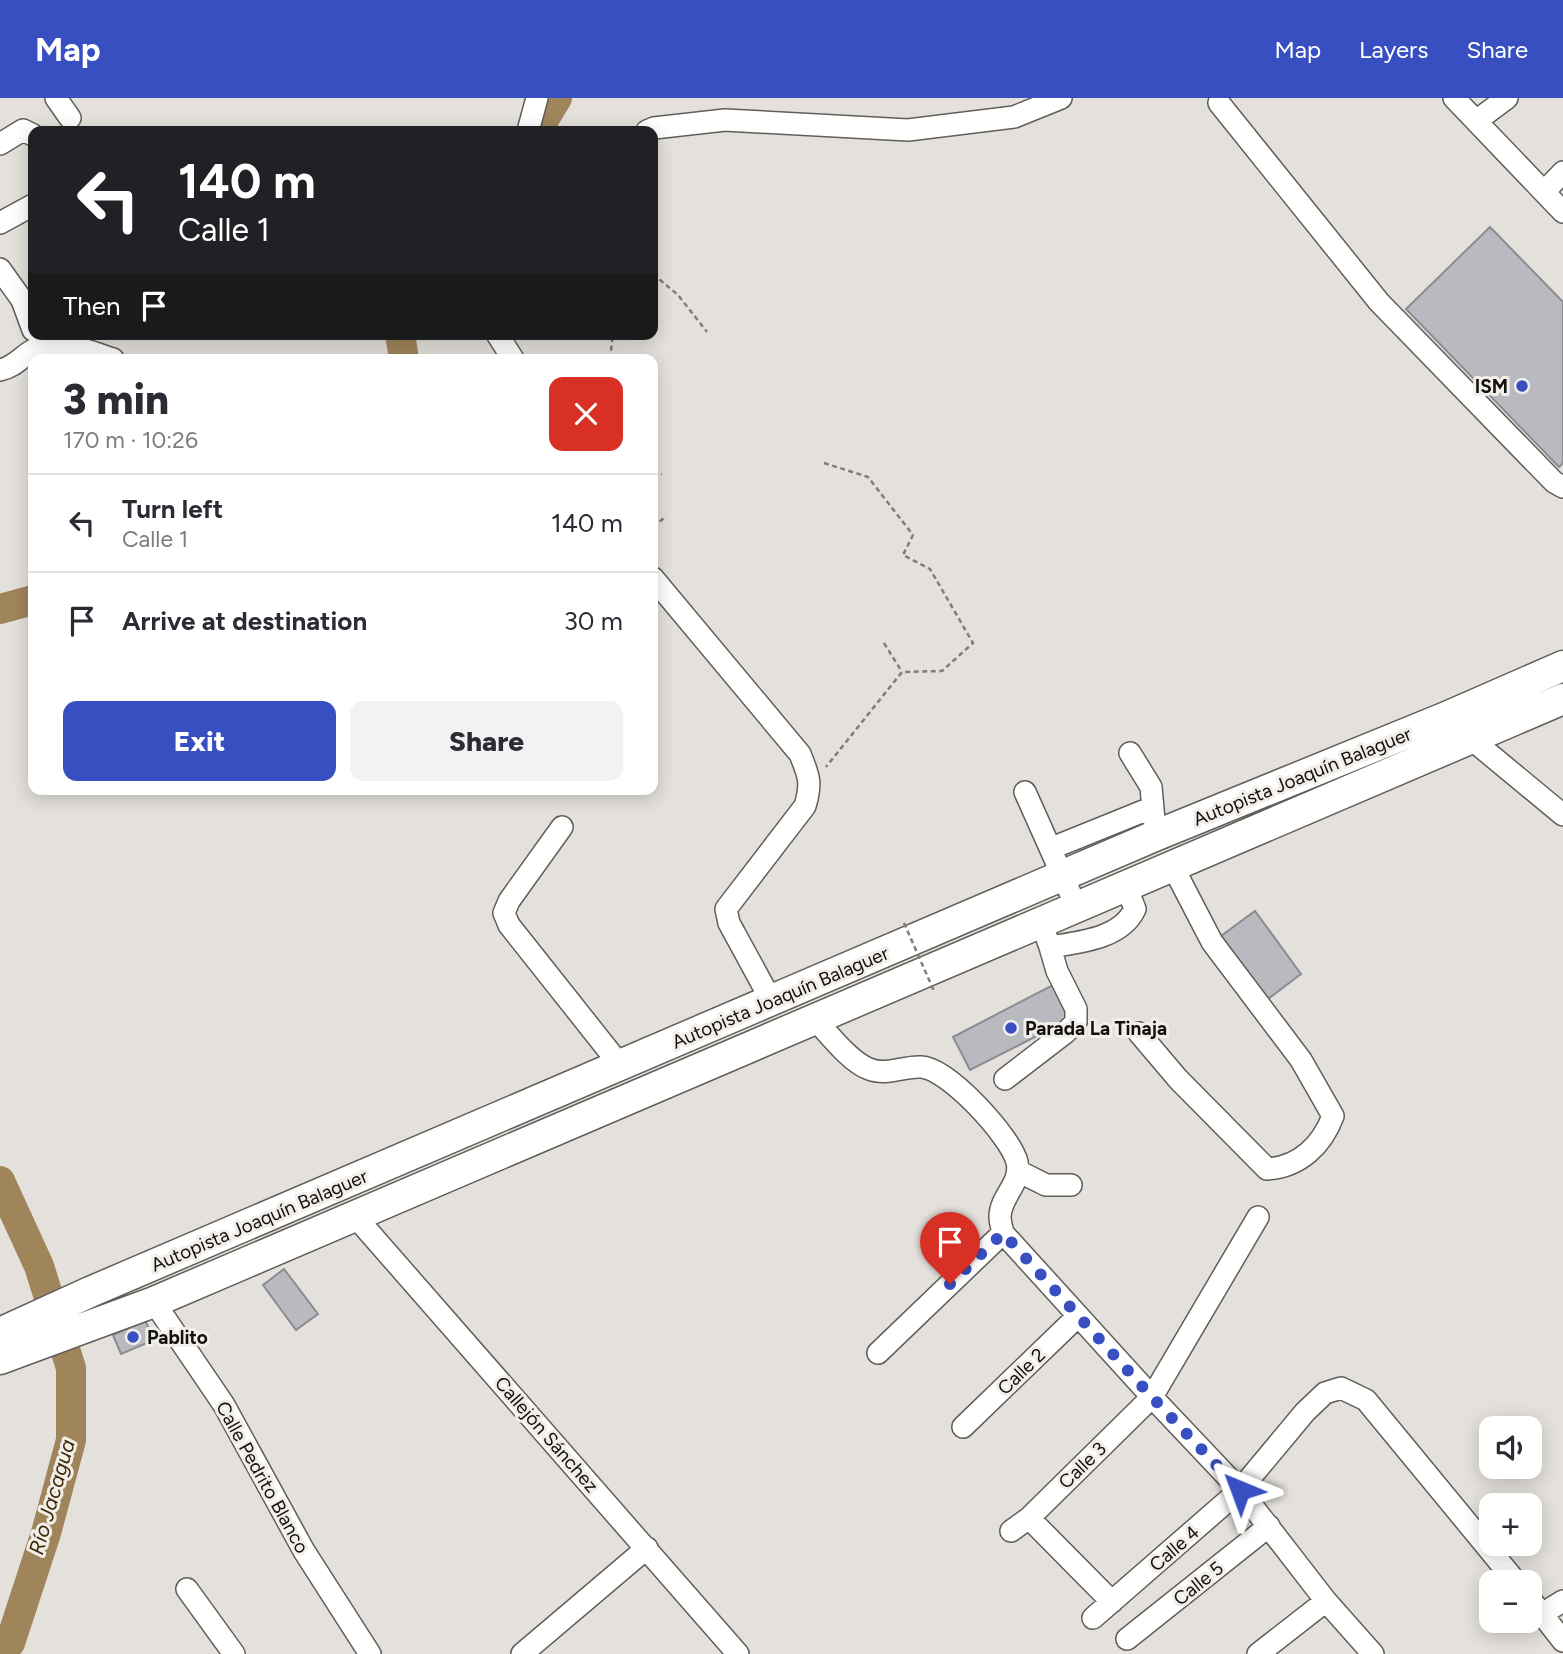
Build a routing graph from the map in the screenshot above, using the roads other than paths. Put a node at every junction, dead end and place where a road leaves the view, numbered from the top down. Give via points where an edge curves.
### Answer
1 (56, 98) edge
2 (537, 98) edge
3 (1061, 98) edge
4 (1454, 98) edge
5 (1507, 98) edge
6 (1219, 103) dead end
7 (70, 118) dead end
8 (1476, 121) junction
9 (529, 126) edge
10 (658, 128) edge
11 (28, 132) edge
12 (0, 144) edge
13 (1563, 172) edge
14 (1544, 192) junction
15 (28, 208) edge
16 (1563, 212) edge
17 (0, 223) edge
18 (0, 269) edge
19 (28, 317) edge
20 (33, 340) edge
21 (42, 340) edge
22 (97, 354) edge
23 (0, 370) edge
24 (1563, 487) edge
25 (658, 584) edge
26 (1563, 666) edge
27 (1563, 699) edge
28 (1470, 738) junction
29 (1130, 753) dead end
30 (1025, 792) dead end
31 (1563, 815) edge
32 (1154, 822) junction
33 (562, 827) dead end
34 (1052, 848) junction
35 (1172, 865) junction
36 (1063, 876) junction
37 (1126, 886) junction
38 (1076, 906) junction
39 (1046, 934) junction
40 (772, 1002) junction
41 (814, 1018) junction
42 (1139, 1033) dead end
43 (620, 1065) junction
44 (1005, 1079) dead end
45 (1018, 1171) junction
46 (1071, 1185) dead end
47 (354, 1215) junction
48 (1258, 1217) dead end
49 (1003, 1233) junction
50 (153, 1302) junction
51 (1078, 1316) junction
52 (6, 1344) edge
53 (878, 1353) dead end
54 (1152, 1397) junction
55 (963, 1427) dead end
56 (1240, 1490) junction
57 (1029, 1518) junction
58 (1269, 1526) junction
59 (1011, 1531) dead end
60 (648, 1548) junction
61 (1506, 1570) edge
62 (187, 1590) dead end
63 (1326, 1601) junction
64 (1563, 1601) edge
65 (1112, 1602) junction
66 (1542, 1605) edge
67 (1542, 1614) edge
68 (1093, 1618) dead end
69 (1127, 1639) dead end
70 (1563, 1641) edge
71 (234, 1654) edge
72 (370, 1654) edge
73 (522, 1654) edge
74 (738, 1654) edge
75 (1258, 1654) edge
76 (1373, 1654) edge

1 - 7 street
2 - 9 street
3 - 10 street via 1014,117 908,130 725,120
4 - 8 street
5 - 8 street
6 - 24 street via 1379,302
8 - 14 street
11 - 12 street via 23,130
13 - 14 street
14 - 16 street
15 - 17 street
18 - 19 street
20 - 23 street via 13,367
21 - 22 street
25 - 40 street via 800,754 811,786 793,824 726,909 729,923
26 - 32 highway, Autopista Joaquín Balaguer via 1444,718
27 - 28 highway, Autopista Joaquín Balaguer
28 - 31 street
28 - 35 highway, Autopista Joaquín Balaguer
29 - 32 street via 1151,787
30 - 34 street
32 - 34 street
32 - 36 highway, Autopista Joaquín Balaguer
33 - 43 street via 504,913
34 - 36 street
35 - 37 highway, Autopista Joaquín Balaguer
35 - 42 street via 1212,942 1301,1060 1333,1116 1327,1131 1297,1162 1267,1169
36 - 38 street
36 - 40 highway, Autopista Joaquín Balaguer
37 - 38 highway, Autopista Joaquín Balaguer
37 - 39 street via 1135,909 1126,922 1095,938
38 - 39 highway, Autopista Joaquín Balaguer
39 - 41 highway, Autopista Joaquín Balaguer
39 - 44 street via 1057,971 1076,1009 1076,1021
40 - 43 highway, Autopista Joaquín Balaguer
41 - 45 street via 867,1069 882,1073 920,1066 944,1075 1009,1144
41 - 47 highway, Autopista Joaquín Balaguer
43 - 52 highway, Autopista Joaquín Balaguer via 90,1292
45 - 46 street via 1046,1185
45 - 49 street via 1000,1216
47 - 50 highway, Autopista Joaquín Balaguer
47 - 60 street, Callejón Sánchez
48 - 54 street, Calle 3
49 - 51 street
49 - 53 street
50 - 52 highway, Autopista Joaquín Balaguer via 108,1321
50 - 72 street, Calle Pedrito Blanco via 224,1405 304,1550
51 - 54 street
51 - 55 street, Calle 2
54 - 56 street
54 - 57 street, Calle 3
56 - 58 street
56 - 61 street, Calle 4 via 1305,1412 1325,1393 1341,1388 1366,1400
56 - 65 street, Calle 4
57 - 59 street, Calle 3
57 - 65 street
58 - 63 street
58 - 69 street, Calle 5
60 - 73 street
60 - 74 street, Callejón Sánchez
62 - 71 street
63 - 75 street
63 - 76 street
64 - 66 street
65 - 68 street, Calle 4
67 - 70 street

